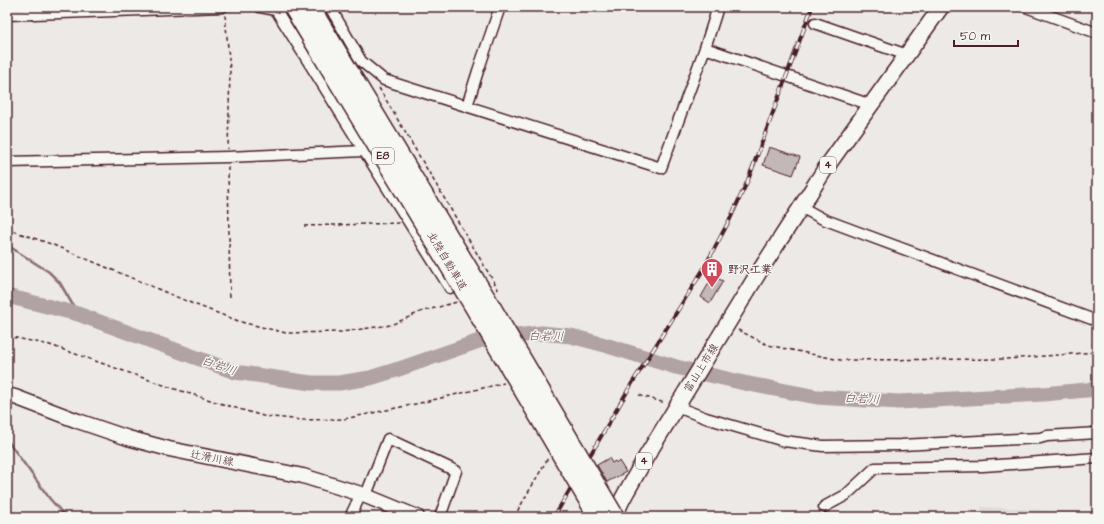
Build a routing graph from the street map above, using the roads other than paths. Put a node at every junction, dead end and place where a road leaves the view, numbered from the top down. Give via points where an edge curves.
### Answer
1 (222, 7) edge
2 (260, 7) edge
3 (289, 7) edge
4 (310, 7) edge
5 (330, 7) edge
6 (500, 7) edge
7 (718, 7) edge
8 (1026, 7) edge
9 (938, 8) edge
10 (285, 9) edge
11 (7, 14) edge
12 (815, 23) dead end
13 (1097, 33) edge
14 (704, 48) junction
15 (907, 54) junction
16 (871, 105) junction
17 (467, 106) junction
18 (364, 151) junction
19 (7, 162) edge
20 (800, 207) junction
21 (450, 288) dead end
22 (1097, 321) edge
23 (7, 395) edge
24 (677, 407) junction
25 (1097, 433) edge
26 (1097, 458) edge
27 (364, 494) junction
28 (824, 507) dead end
29 (350, 517) edge
30 (417, 517) edge
31 (440, 517) edge
32 (598, 517) edge
33 (615, 517) edge

1 - 11 street
2 - 10 street
3 - 10 street
4 - 33 highway, 北陸自動車道 / E8, bridge
5 - 17 street via 361,61 384,80
6 - 17 street
7 - 14 street
8 - 13 street
9 - 15 main road, 4
10 - 18 street
10 - 32 highway, 北陸自動車道 / E8, bridge via 477,311
12 - 15 street
14 - 16 street
14 - 17 street via 661,168
15 - 16 main road, 4
16 - 20 main road, 4
18 - 19 street
18 - 21 street
20 - 22 street via 823,219
20 - 24 main road, 富山上市線 / 4
23 - 27 main road, 辻滑川線 via 128,438 303,476
24 - 25 street via 784,441 823,446 901,445
24 - 33 main road, 4 via 626,491
26 - 28 street via 983,466 875,468 846,495
27 - 29 street
27 - 30 main road, 辻滑川線
27 - 31 street via 388,439 456,471

